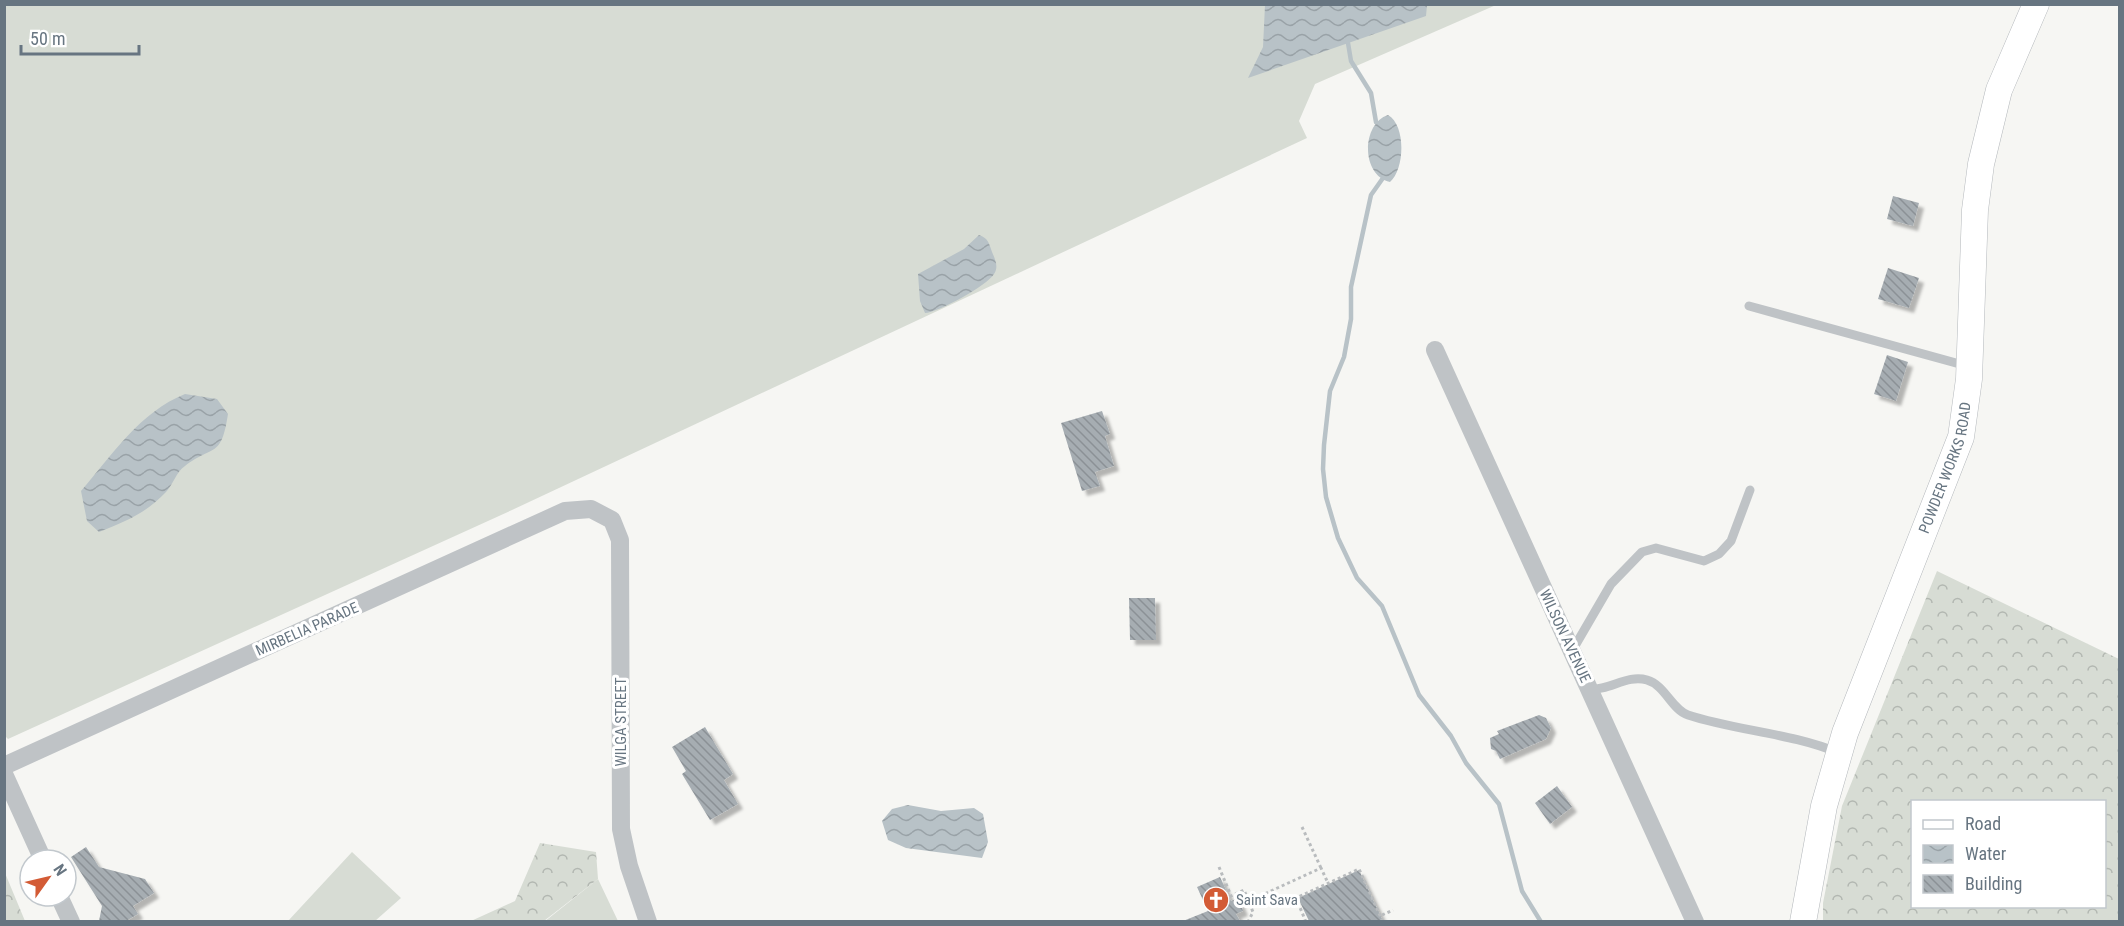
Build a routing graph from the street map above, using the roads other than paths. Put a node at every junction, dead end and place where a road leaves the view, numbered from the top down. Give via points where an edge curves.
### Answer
1 (2036, 4) edge
2 (1749, 306) dead end
3 (1435, 350) dead end
4 (1970, 366) junction
5 (1750, 490) dead end
6 (612, 520) joint
7 (1572, 651) junction
8 (1589, 689) junction
9 (1839, 753) junction
10 (4, 766) edge
11 (4, 774) edge
12 (38, 848) edge
13 (648, 921) edge
14 (1695, 921) edge
15 (1803, 921) edge

1 - 4 main road, POWDER WORKS ROAD via 1999,90 1981,164 1975,210
2 - 4 lane
3 - 7 street, WILSON AVENUE
4 - 9 main road, POWDER WORKS ROAD via 1960,437
5 - 7 lane via 1731,542 1719,554 1704,561 1656,548 1642,552 1611,584
6 - 10 street, MIRBELIA PARADE via 591,509 565,512
6 - 13 street, WILGA STREET via 620,540 621,829
7 - 8 street, WILSON AVENUE
8 - 9 lane via 1624,680 1647,680 1665,692 1684,715 1815,743
8 - 14 street, WILSON AVENUE
9 - 15 main road, POWDER WORKS ROAD via 1824,806
11 - 12 street

